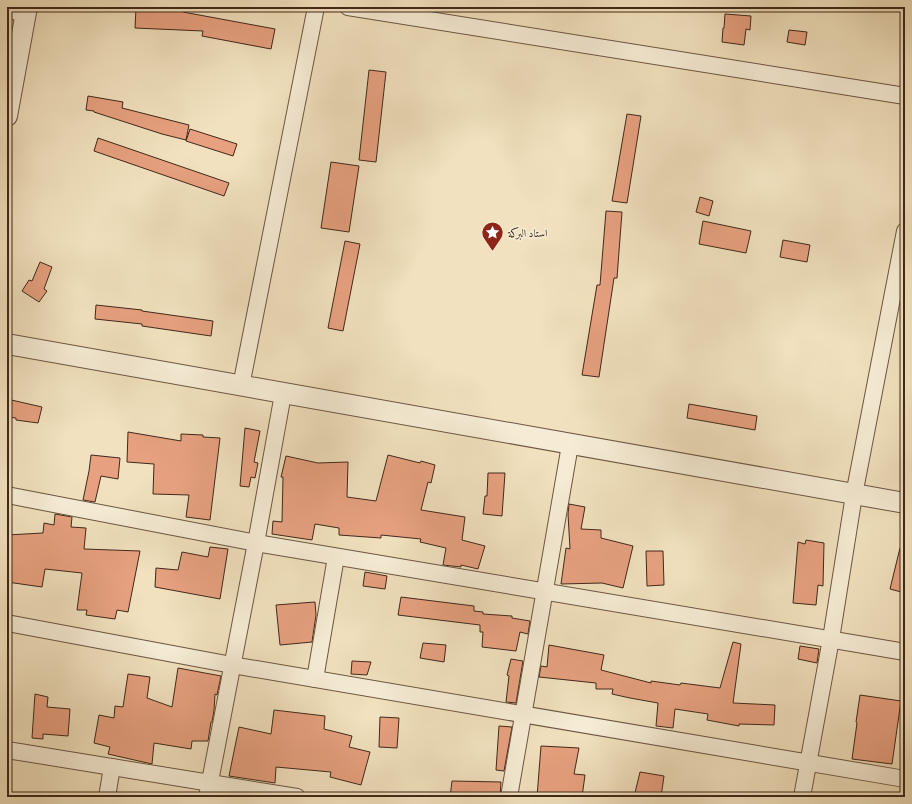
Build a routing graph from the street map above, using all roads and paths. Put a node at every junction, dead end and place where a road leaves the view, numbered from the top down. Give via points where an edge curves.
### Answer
1 (316, 7) edge
2 (348, 7) edge
3 (20, 10) edge
4 (905, 96) edge
5 (7, 116) edge
6 (905, 231) edge
7 (7, 344) edge
8 (242, 386) junction
9 (283, 394) junction
10 (570, 445) junction
11 (7, 495) edge
12 (854, 495) junction
13 (905, 503) edge
14 (256, 543) junction
15 (336, 557) junction
16 (544, 591) junction
17 (7, 623) edge
18 (831, 638) junction
19 (905, 652) edge
20 (232, 665) junction
21 (315, 679) junction
22 (524, 714) junction
23 (7, 750) edge
24 (808, 762) junction
25 (112, 767) junction
26 (905, 777) edge
27 (208, 790) edge
28 (107, 797) edge
29 (297, 797) edge
30 (509, 797) edge
31 (802, 797) edge

1 - 8 street
2 - 4 street
3 - 5 street
6 - 12 street
7 - 8 street
8 - 9 street
9 - 10 street
9 - 14 street
10 - 12 street
10 - 16 street
11 - 14 street
12 - 13 street
12 - 18 street
14 - 15 street
14 - 20 street
15 - 16 street
15 - 21 street
16 - 18 street
16 - 22 street
17 - 20 street
18 - 19 street
18 - 24 street
20 - 21 street
20 - 27 street
21 - 22 street
22 - 24 street
22 - 30 street
23 - 25 street
24 - 26 street
24 - 31 street
25 - 27 street
25 - 28 street
27 - 29 street

